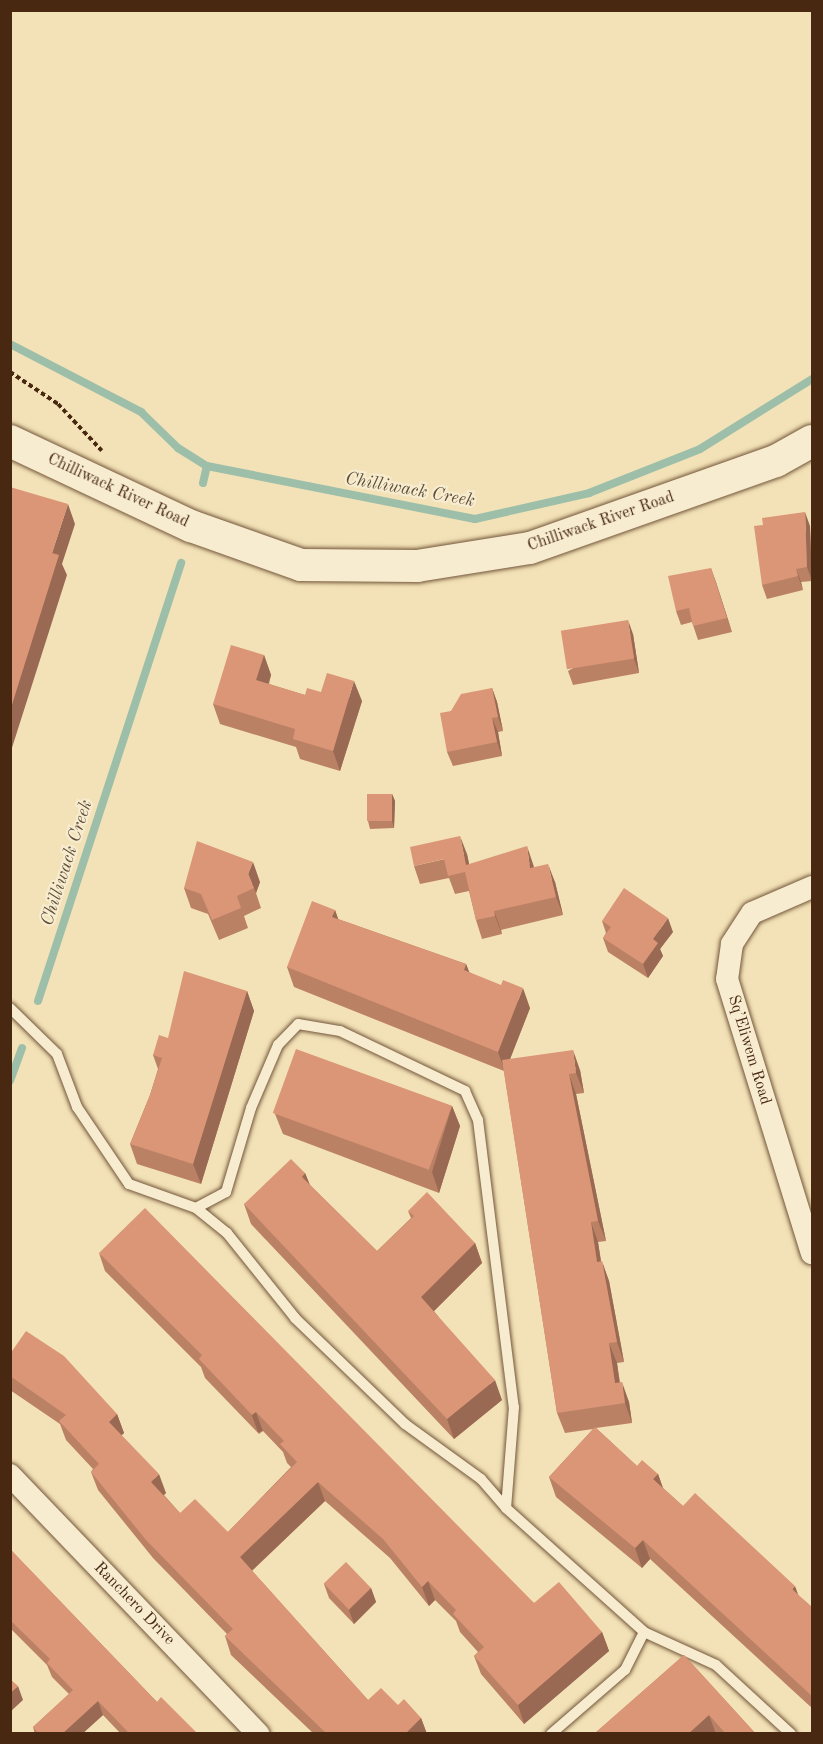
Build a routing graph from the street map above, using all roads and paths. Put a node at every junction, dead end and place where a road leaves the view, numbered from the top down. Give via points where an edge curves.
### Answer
1 (10, 372) edge
2 (10, 441) edge
3 (813, 441) edge
4 (90, 479) junction
5 (813, 887) edge
6 (10, 1008) edge
7 (196, 1208) junction
8 (813, 1253) edge
9 (10, 1475) edge
10 (506, 1508) junction
11 (644, 1632) junction
12 (258, 1734) edge
13 (551, 1734) edge
14 (791, 1734) edge

1 - 4 path via 58,404 95,440 103,453
2 - 4 main road, Chilliwack River Road
3 - 4 main road, Chilliwack River Road via 776,461 530,548 417,566 301,565 191,526
5 - 8 street, Sq’Eliwem Road via 752,913 732,944 727,979
6 - 7 lane via 57,1054 77,1107 129,1184
7 - 10 lane via 227,1233 295,1318 437,1452 482,1479
7 - 10 lane via 226,1192 251,1108 278,1045 298,1024 340,1031 465,1091 478,1120 514,1407
9 - 12 street, Ranchero Drive
10 - 11 lane
11 - 13 lane via 625,1670
11 - 14 lane via 716,1665

